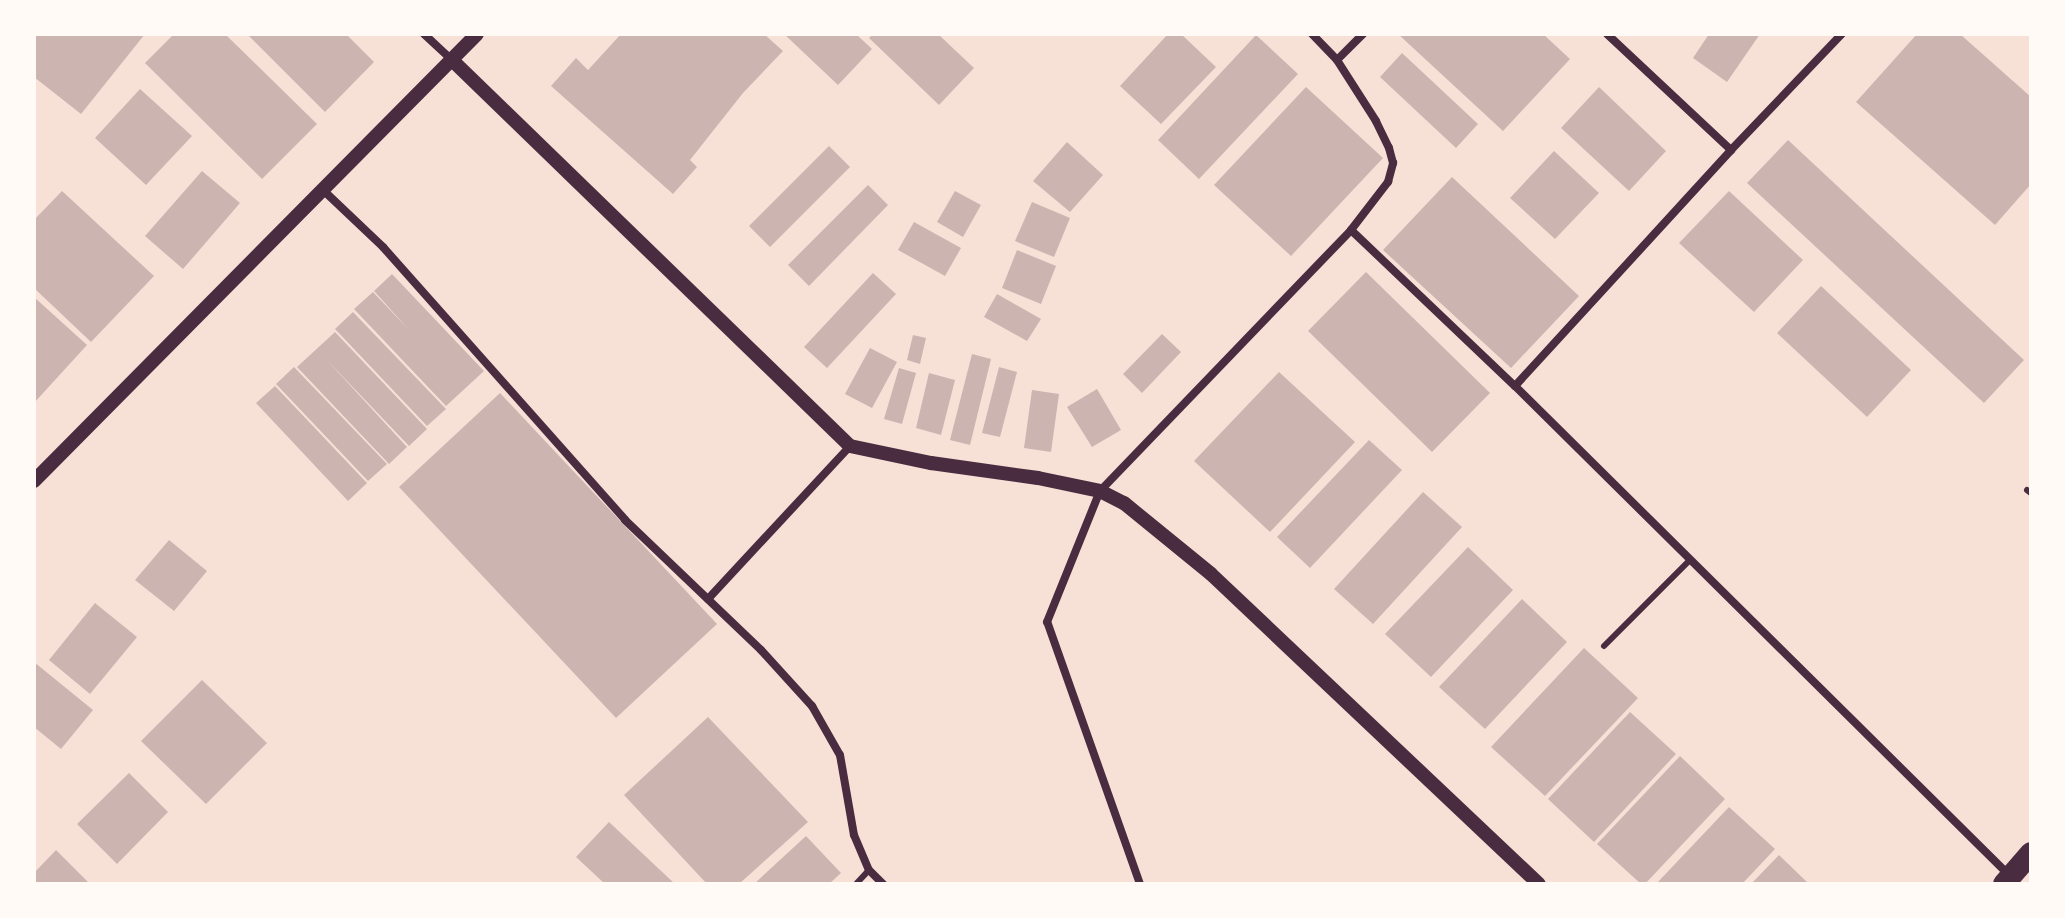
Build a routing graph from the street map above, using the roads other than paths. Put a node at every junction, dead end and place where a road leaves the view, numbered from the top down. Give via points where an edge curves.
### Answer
1 (424, 34) edge
2 (477, 34) edge
3 (1312, 34) edge
4 (1363, 34) edge
5 (1607, 34) edge
6 (1842, 34) edge
7 (452, 60) junction
8 (1337, 60) junction
9 (1731, 150) junction
10 (323, 190) junction
11 (1351, 230) junction
12 (1515, 386) junction
13 (850, 446) junction
14 (34, 481) edge
15 (1100, 491) junction
16 (1690, 560) junction
17 (708, 599) junction
18 (1604, 646) dead end
19 (2031, 853) edge
20 (869, 870) junction
21 (2007, 880) edge
22 (856, 884) edge
23 (883, 884) edge
24 (1140, 884) edge
25 (1539, 884) edge

1 - 7 street
2 - 7 street
3 - 8 street
4 - 8 street
5 - 9 street
6 - 9 street
7 - 10 street
7 - 13 street
8 - 11 street via 1376,121 1393,163 1388,182
9 - 12 street
10 - 14 street
10 - 17 street via 383,247 625,520
11 - 12 street
11 - 15 street
12 - 16 street
13 - 15 street
13 - 17 street
15 - 24 street via 1047,622
15 - 25 street via 1144,518 1211,574
16 - 18 lane
16 - 21 street
17 - 20 street via 812,706 840,755 854,835
19 - 21 highway
20 - 22 lane
20 - 23 street

